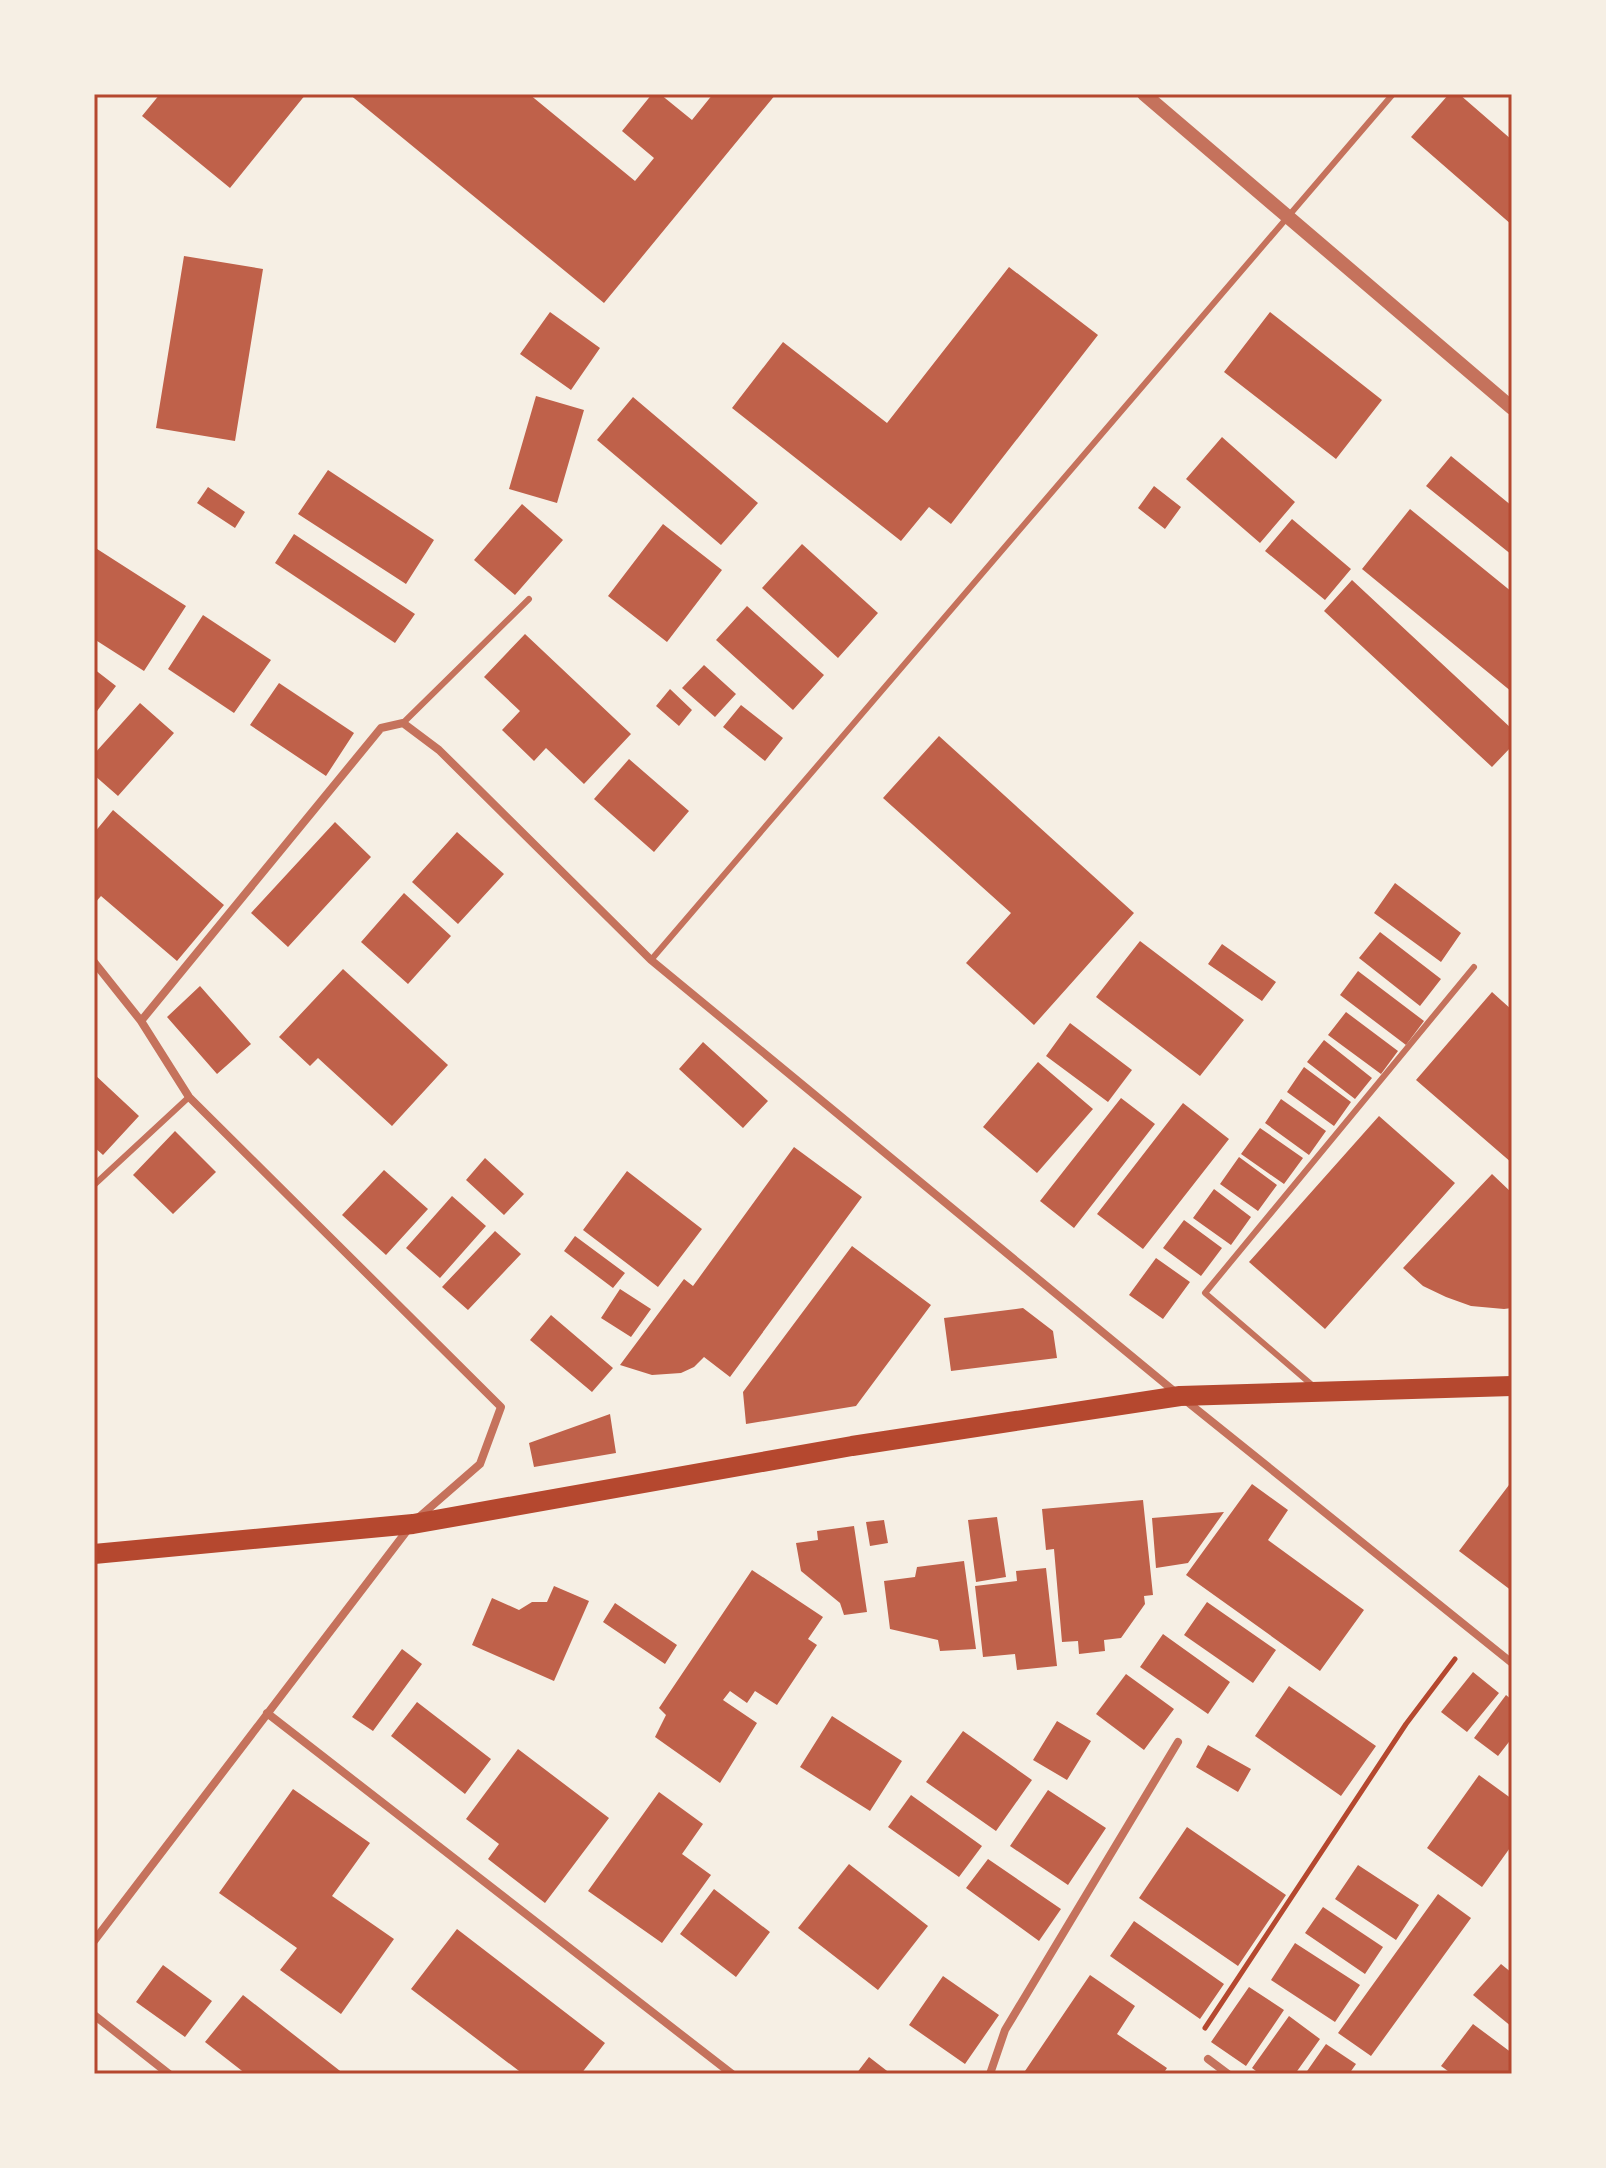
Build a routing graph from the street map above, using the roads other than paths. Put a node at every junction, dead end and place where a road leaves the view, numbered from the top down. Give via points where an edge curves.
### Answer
1 (1144, 94) edge
2 (1393, 94) edge
3 (1287, 217) junction
4 (1512, 408) edge
5 (529, 599) dead end
6 (403, 723) junction
7 (651, 960) junction
8 (94, 962) edge
9 (1474, 967) dead end
10 (141, 1021) junction
11 (189, 1097) junction
12 (94, 1185) edge
13 (1512, 1386) edge
14 (1321, 1393) junction
15 (1180, 1396) junction
16 (413, 1524) junction
17 (94, 1554) edge
18 (1512, 1663) edge
19 (267, 1713) junction
20 (1178, 1742) dead end
21 (94, 1941) edge
22 (94, 2015) edge
23 (1208, 2059) road end
24 (169, 2074) edge
25 (732, 2074) edge
26 (990, 2074) edge
27 (1228, 2074) edge

1 - 3 street
2 - 3 lane
3 - 4 street
3 - 7 lane
5 - 6 lane
6 - 7 street via 439,750
6 - 10 street via 381,728
7 - 15 street
8 - 10 street
9 - 14 lane via 1205,1293
10 - 11 street
11 - 12 lane
11 - 16 street via 501,1407 480,1464
13 - 14 main road
14 - 15 main road
15 - 16 main road via 852,1446
15 - 18 street
16 - 17 main road
16 - 19 street
19 - 21 street
19 - 25 street
20 - 26 street via 1005,2030
22 - 24 street
23 - 27 street

